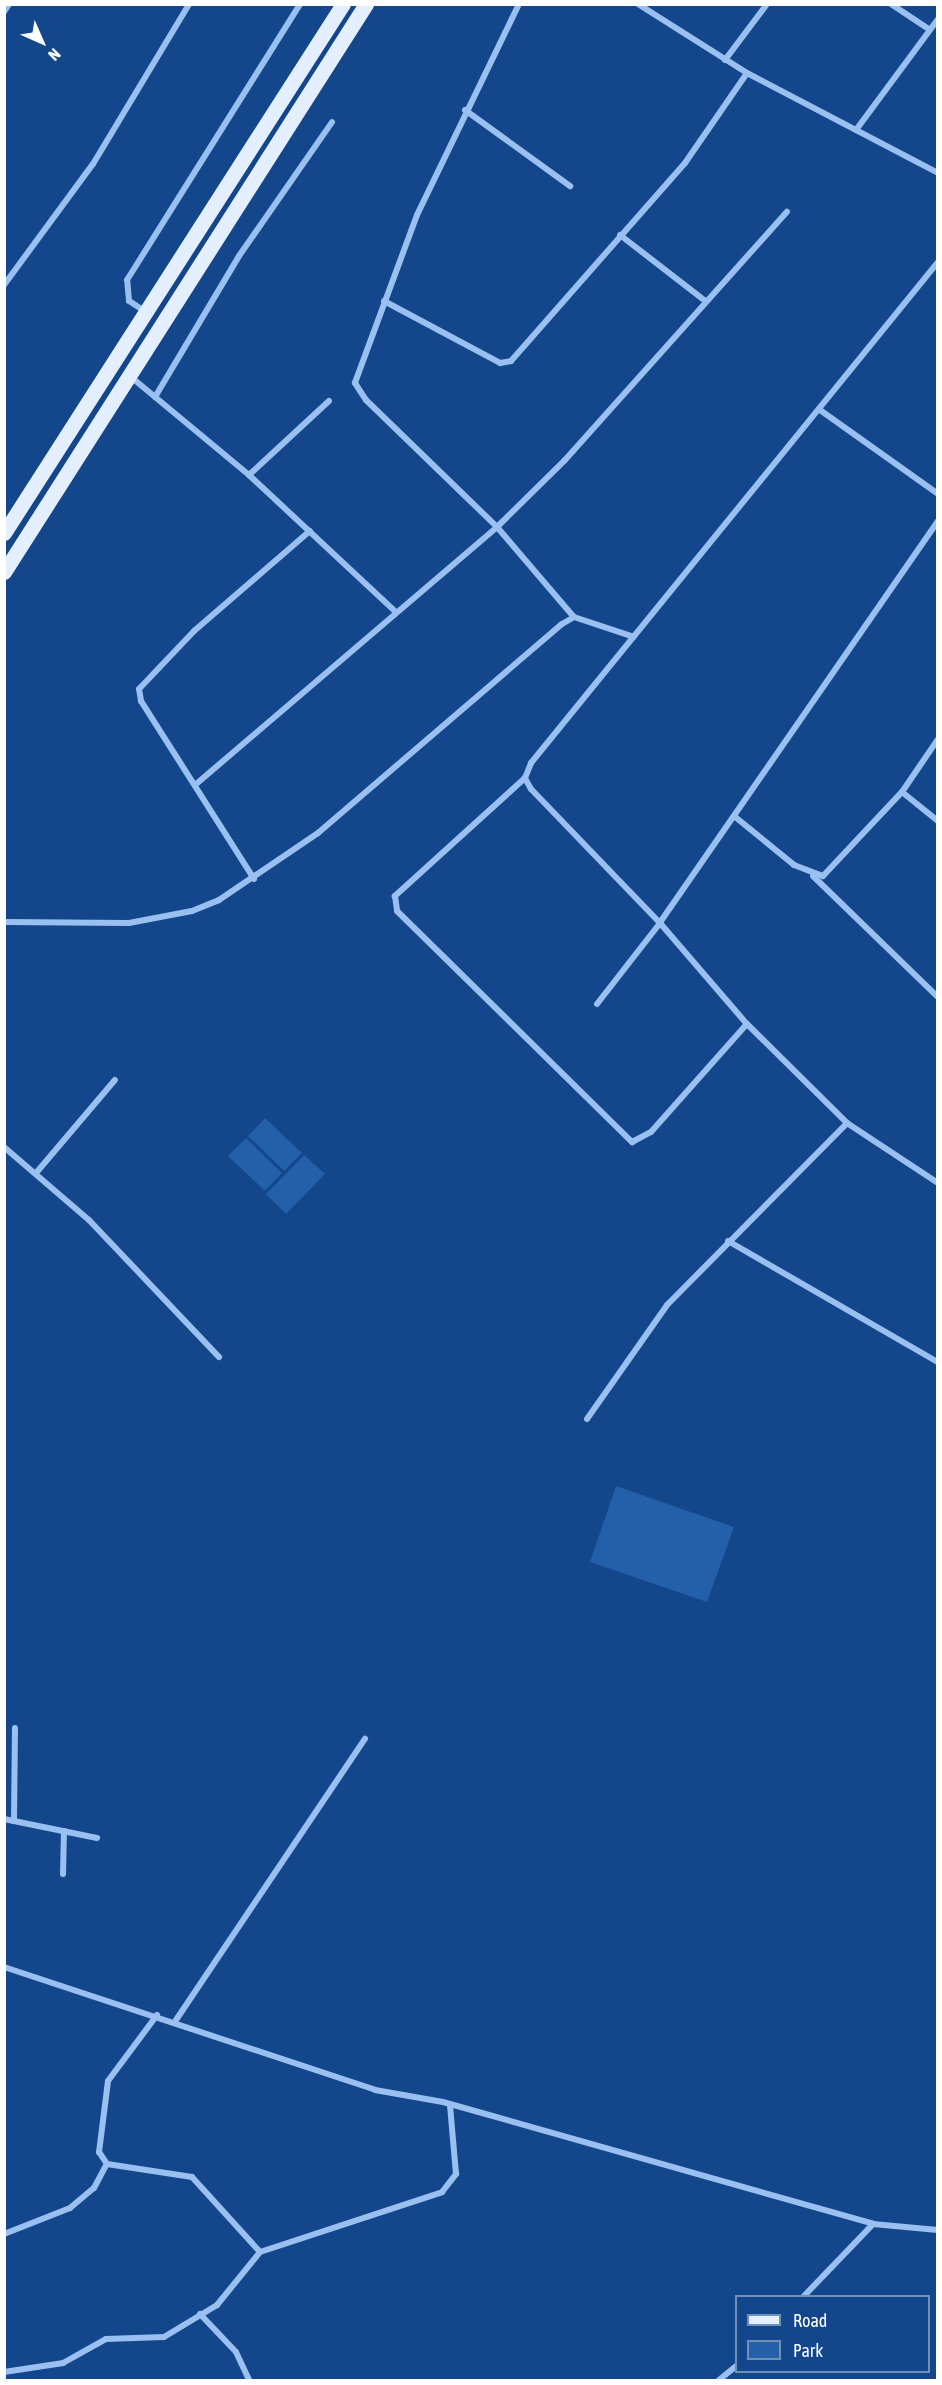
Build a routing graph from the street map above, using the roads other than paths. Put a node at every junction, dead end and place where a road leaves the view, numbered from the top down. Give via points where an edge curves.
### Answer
1 (9, 4) edge
2 (189, 4) edge
3 (300, 4) edge
4 (343, 4) edge
5 (366, 4) edge
6 (519, 4) edge
7 (638, 4) edge
8 (767, 4) edge
9 (891, 4) edge
10 (4, 12) edge
11 (938, 19) edge
12 (927, 28) junction
13 (725, 60) junction
14 (747, 73) junction
15 (465, 110) junction
16 (332, 122) dead end
17 (856, 130) junction
18 (938, 173) edge
19 (570, 186) dead end
20 (787, 212) dead end
21 (620, 235) junction
22 (938, 262) edge
23 (4, 285) edge
24 (704, 300) junction
25 (384, 301) junction
26 (147, 312) junction
27 (130, 376) junction
28 (155, 397) junction
29 (329, 401) dead end
30 (820, 410) junction
31 (249, 475) junction
32 (938, 494) edge
33 (938, 521) edge
34 (496, 527) junction
35 (310, 531) junction
36 (4, 533) edge
37 (4, 572) edge
38 (396, 612) junction
39 (574, 617) junction
40 (634, 637) junction
41 (938, 739) edge
42 (525, 778) junction
43 (195, 785) junction
44 (902, 792) junction
45 (734, 816) junction
46 (938, 821) edge
47 (813, 876) junction
48 (254, 879) junction
49 (4, 922) edge
50 (660, 922) junction
51 (938, 997) edge
52 (597, 1004) dead end
53 (747, 1024) junction
54 (115, 1080) dead end
55 (847, 1123) junction
56 (4, 1147) edge
57 (36, 1173) junction
58 (938, 1183) edge
59 (728, 1241) junction
60 (219, 1357) dead end
61 (938, 1362) edge
62 (587, 1419) dead end
63 (15, 1728) dead end
64 (365, 1739) dead end
65 (4, 1819) edge
66 (14, 1821) junction
67 (64, 1831) junction
68 (97, 1838) dead end
69 (63, 1874) dead end
70 (4, 1967) edge
71 (157, 2015) junction
72 (176, 2020) junction
73 (450, 2105) junction
74 (107, 2164) junction
75 (873, 2224) junction
76 (938, 2230) edge
77 (4, 2234) edge
78 (260, 2252) junction
79 (805, 2295) edge
80 (200, 2314) junction
81 (735, 2367) edge
82 (4, 2372) edge
83 (249, 2380) edge
84 (719, 2380) edge

1 - 10 street
2 - 23 street via 93,164
3 - 26 street via 126,280 129,301
4 - 26 main road
5 - 27 main road
6 - 15 street
7 - 13 street
8 - 13 street
9 - 12 street
11 - 12 street
12 - 17 street
13 - 14 street
14 - 17 street
14 - 21 street via 685,163
15 - 19 street
15 - 25 street
16 - 28 street via 239,256
17 - 18 street
20 - 24 street
21 - 24 street
21 - 25 street via 511,361 501,363
22 - 30 street
24 - 34 street via 667,349
25 - 34 street via 358,366 357,392
26 - 36 main road
27 - 28 street
27 - 37 main road
28 - 31 street
29 - 31 street
30 - 32 street
30 - 40 street
31 - 35 street
33 - 45 street
34 - 38 street
34 - 39 street
35 - 38 street
35 - 43 street via 194,631 139,689 141,701
38 - 43 street
39 - 40 street
39 - 48 street via 318,833
40 - 42 street via 531,763
41 - 44 street
42 - 50 street
42 - 53 street via 395,896 397,911 632,1142 651,1132
43 - 48 street
44 - 46 street
44 - 47 street via 823,876
45 - 47 street
45 - 50 street
47 - 51 street
48 - 49 street via 192,911 163,918 72,925
50 - 52 street
50 - 53 street
53 - 55 street
54 - 57 street
55 - 58 street
55 - 59 street
56 - 57 street
57 - 60 street
59 - 61 street
59 - 62 street via 645,1333
63 - 66 street
64 - 72 street
65 - 66 street
66 - 67 street
67 - 68 street
67 - 69 street
70 - 71 street
71 - 72 street
71 - 74 street via 108,2081 99,2152
72 - 73 street via 375,2090
73 - 75 street
73 - 78 street via 456,2175 442,2192
74 - 77 street via 94,2188 70,2208
74 - 78 street via 192,2177
75 - 76 street
75 - 79 street
78 - 80 street via 229,2294
80 - 82 street via 164,2337 106,2339 63,2363
80 - 83 street via 241,2360
81 - 84 street

